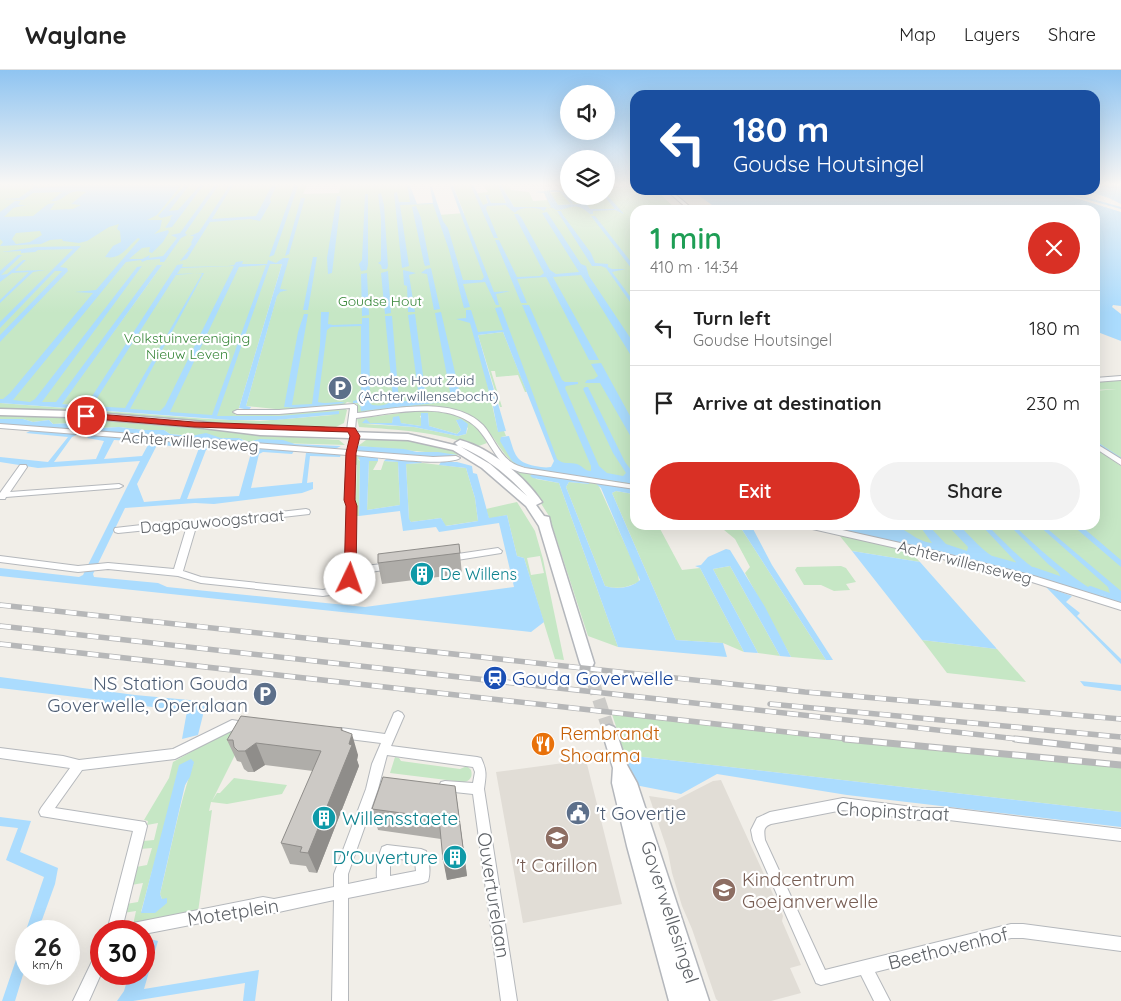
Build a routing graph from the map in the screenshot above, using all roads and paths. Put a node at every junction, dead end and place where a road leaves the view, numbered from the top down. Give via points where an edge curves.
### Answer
1 (1121, 378) edge
2 (1100, 380) edge
3 (0, 412) edge
4 (237, 412) dead end
5 (353, 416) junction
6 (0, 426) edge
7 (353, 433) junction
8 (1100, 448) edge
9 (351, 453) junction
10 (456, 458) dead end
11 (1121, 463) edge
12 (22, 467) dead end
13 (119, 486) dead end
14 (630, 486) edge
15 (1, 497) edge
16 (306, 512) dead end
17 (192, 525) junction
18 (118, 530) dead end
19 (830, 530) edge
20 (498, 551) dead end
21 (0, 559) edge
22 (440, 559) edge
23 (404, 564) edge
24 (351, 571) junction
25 (178, 573) junction
26 (1121, 607) edge
27 (588, 663) tunnel mouth
28 (398, 716) dead end
29 (258, 728) edge
30 (609, 731) tunnel mouth
31 (330, 732) edge
32 (386, 745) junction
33 (0, 753) edge
34 (79, 765) junction
35 (620, 766) junction
36 (431, 784) edge
37 (478, 789) junction
38 (1121, 835) edge
39 (384, 884) dead end
40 (340, 891) junction
41 (117, 920) edge
42 (155, 925) edge
43 (1121, 944) edge
44 (865, 968) junction
45 (90, 982) edge
46 (81, 1001) edge
47 (340, 1001) edge
48 (509, 1001) edge
49 (678, 1001) edge
50 (699, 1001) edge
51 (882, 1001) edge

1 - 2 street
3 - 7 main road via 70,414 260,432
4 - 5 street via 354,406
5 - 7 street
5 - 14 street via 441,409 473,419 508,464 523,470
6 - 9 street, Achterwillenseweg
7 - 9 street
7 - 27 main road via 408,438 456,448 516,490 545,526
8 - 11 street
9 - 10 street, Achterwillenseweg
9 - 24 street
12 - 15 street
13 - 15 street
16 - 17 street, Dagpauwoogstraat
17 - 18 street, Dagpauwoogstraat
17 - 25 street
19 - 26 street, Achterwillenseweg via 1026,577
20 - 22 street
21 - 25 street via 78,569 108,566
23 - 24 street
24 - 25 street via 350,579 342,589 323,593 200,580
28 - 32 street
29 - 34 street via 232,725 175,754
30 - 35 main road, Goverwellesingel
31 - 32 street
32 - 37 street, Ouverturelaan via 477,762 481,772
32 - 40 street via 380,778 341,874
33 - 34 street
34 - 41 street via 45,812 141,826
35 - 49 main road, Goverwellesingel via 620,783 634,846
35 - 50 main road, Goverwellesingel via 629,783
36 - 37 street
37 - 48 street, Ouverturelaan
38 - 44 street, Chopinstraat via 843,804 761,822 757,830 760,840 821,978
39 - 40 street, Motetplein
40 - 42 street, Motetplein via 274,906 263,904
40 - 47 street
43 - 44 street, Beethovenhof via 1011,931
44 - 51 street
45 - 46 street

